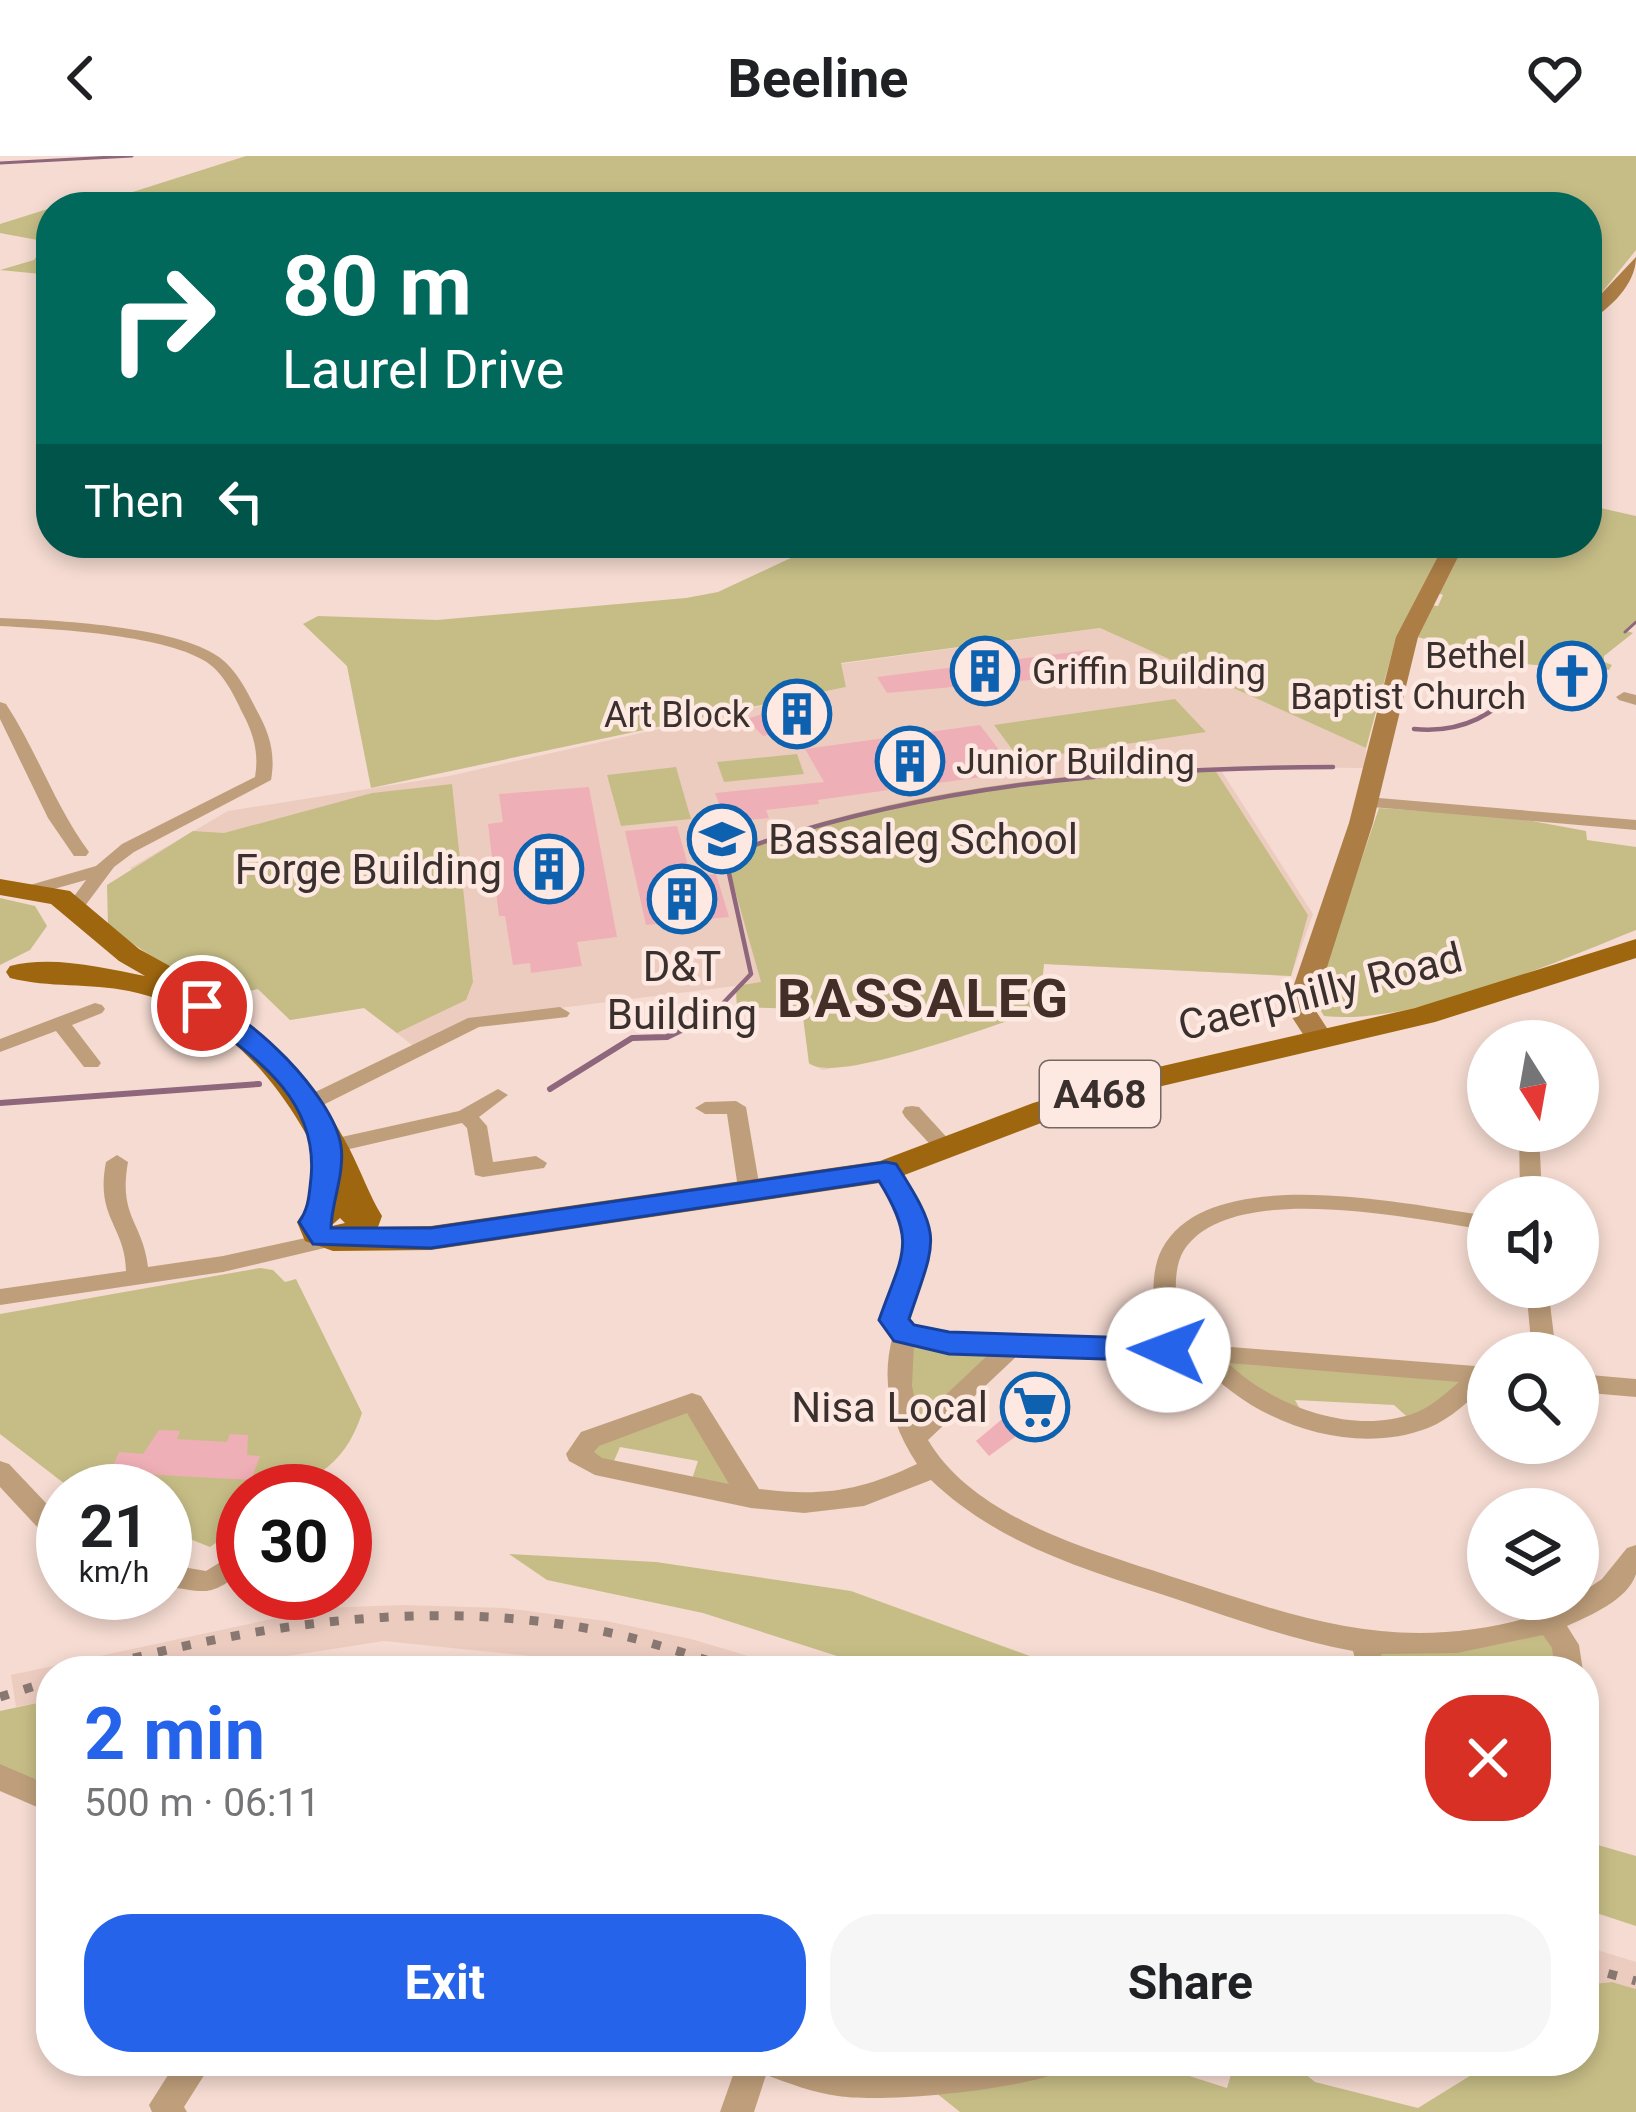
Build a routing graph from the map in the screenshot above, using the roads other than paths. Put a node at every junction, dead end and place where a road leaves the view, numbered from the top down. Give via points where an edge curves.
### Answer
1 (1636, 261) edge
2 (1602, 303) edge
3 (1448, 558) edge
4 (0, 622) edge
5 (0, 707) edge
6 (1367, 802) junction
7 (1636, 825) edge
8 (80, 852) dead end
9 (0, 860) edge
10 (103, 869) junction
11 (0, 887) edge
12 (33, 888) junction
13 (74, 912) junction
14 (1636, 948) edge
15 (6, 977) edge
16 (202, 1006) junction
17 (95, 1009) dead end
18 (560, 1012) dead end
19 (62, 1024) junction
20 (1320, 1039) junction
21 (0, 1046) edge
22 (91, 1063) dead end
23 (498, 1095) dead end
24 (310, 1103) junction
25 (705, 1108) dead end
26 (913, 1112) dead end
27 (466, 1116) junction
28 (328, 1147) junction
29 (945, 1148) junction
30 (117, 1162) dead end
31 (536, 1163) dead end
32 (886, 1171) junction
33 (750, 1195) junction
34 (1467, 1221) edge
35 (344, 1223) junction
36 (136, 1276) junction
37 (0, 1298) edge
38 (904, 1334) junction
39 (1014, 1344) junction
40 (1168, 1350) junction
41 (1206, 1353) junction
42 (1467, 1374) edge
43 (1599, 1385) edge
44 (1467, 1387) edge
45 (1636, 1388) edge
46 (915, 1438) junction
47 (933, 1468) junction
48 (0, 1471) edge
49 (752, 1498) junction
50 (36, 1509) edge
51 (1636, 1555) edge
52 (1549, 1622) junction
53 (1364, 1641) junction
54 (1368, 1656) edge
55 (1567, 1656) edge
56 (0, 1778) edge
57 (36, 1794) edge
58 (186, 2076) edge
59 (749, 2076) edge
60 (823, 2076) edge
61 (937, 2076) edge
62 (160, 2110) edge
63 (737, 2112) edge

1 - 2 street
3 - 6 street via 1408,637
4 - 10 street via 203,653 229,677 260,730 269,759 263,780 128,848
5 - 8 street via 61,830
6 - 7 street
6 - 20 street via 1300,1008
9 - 12 main road
10 - 12 street
10 - 13 street
11 - 12 main road
12 - 13 main road
13 - 15 main road via 65,944
13 - 16 main road
14 - 20 main road, Caerphilly Road / A468
15 - 16 main road via 105,973
16 - 24 main road via 262,1051
17 - 19 street
18 - 24 street via 475,1022
19 - 21 street
19 - 22 street
20 - 29 main road, Caerphilly Road / A468 via 1154,1078
23 - 27 street
24 - 28 main road
25 - 33 street via 736,1107
26 - 29 street
27 - 28 street
27 - 31 street via 477,1126 483,1170
28 - 35 main road
29 - 32 main road, Caerphilly Road / A468
30 - 36 street via 109,1190 116,1222 135,1250
32 - 33 main road, Caerphilly Road / A468
32 - 38 street via 921,1240 894,1320
33 - 35 main road, Caerphilly Road / A468 via 404,1241
34 - 40 street via 1292,1201 1228,1209 1186,1227 1169,1255
35 - 36 street, Caerphilly Road via 248,1258
36 - 37 street, Caerphilly Road
38 - 39 street
38 - 46 street via 894,1363
39 - 40 street
39 - 46 street
40 - 41 street
41 - 42 street
41 - 44 street via 1220,1374 1264,1402 1359,1427 1414,1424
43 - 45 street
46 - 47 street
47 - 49 street via 871,1498 817,1508
47 - 53 street via 1063,1553
48 - 50 street
49 - 49 street via 692,1402 590,1438 578,1454 595,1466
51 - 52 street via 1609,1589
52 - 53 street via 1448,1639
52 - 55 street
53 - 54 street
56 - 57 street
58 - 62 street
59 - 63 street
60 - 61 street

